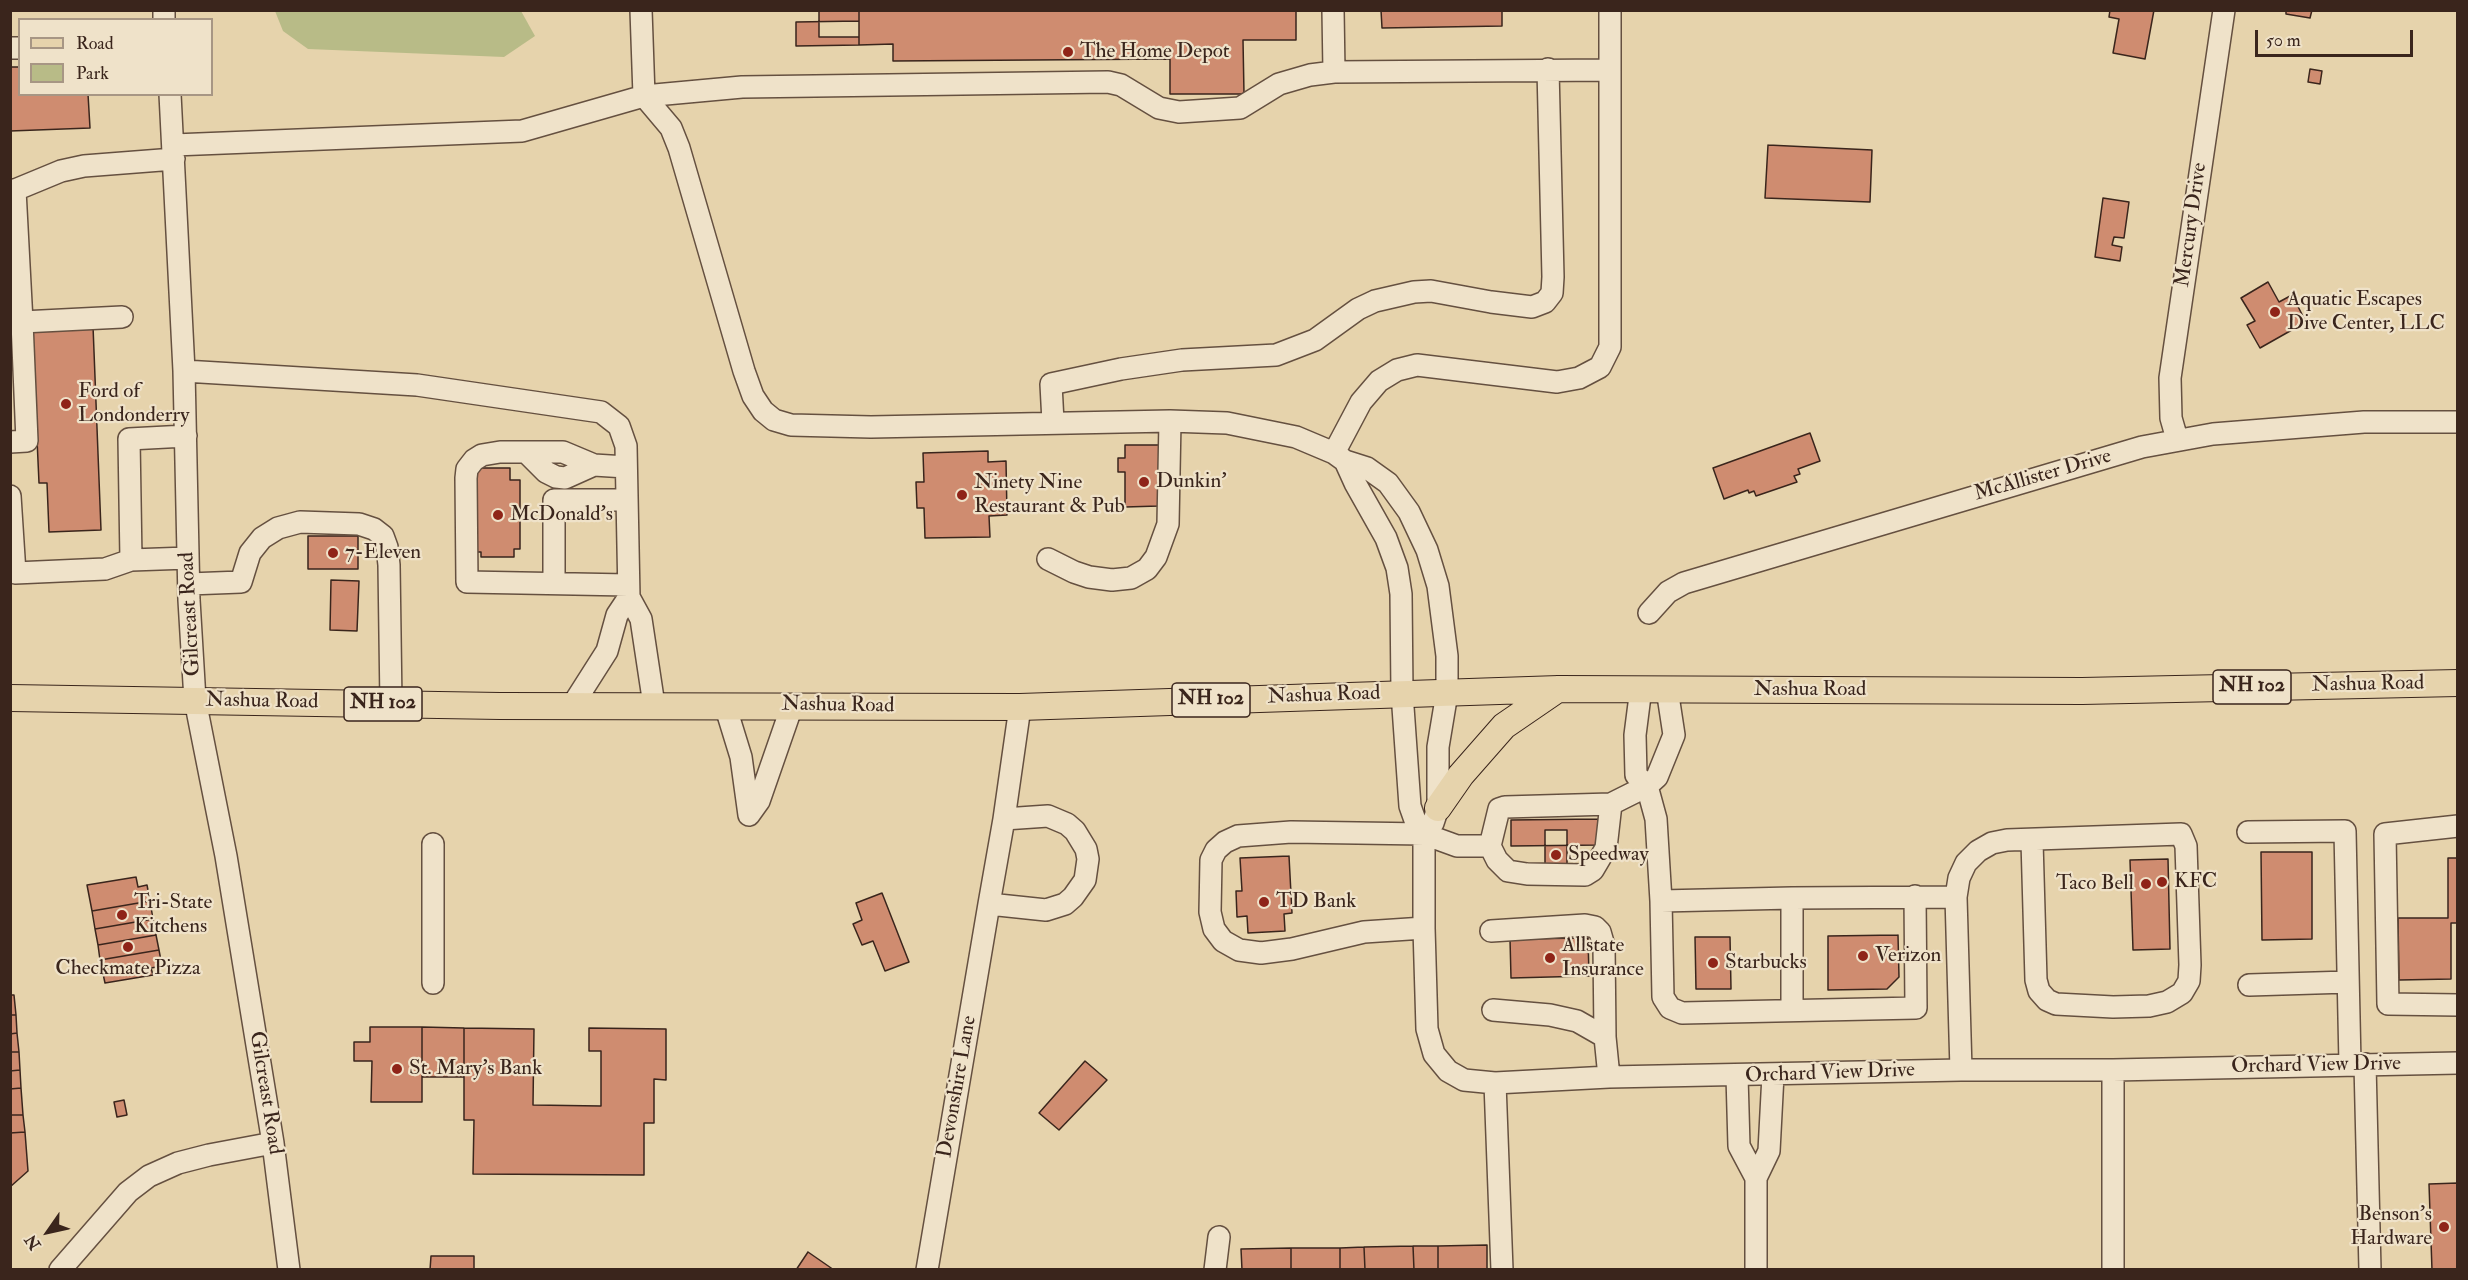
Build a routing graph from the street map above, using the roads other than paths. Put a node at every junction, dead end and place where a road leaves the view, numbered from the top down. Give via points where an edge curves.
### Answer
1 (641, 10) edge
2 (1333, 10) edge
3 (1610, 10) edge
4 (2224, 10) edge
5 (1548, 69) junction
6 (1610, 70) junction
7 (1334, 72) junction
8 (170, 96) edge
9 (644, 96) junction
10 (174, 152) junction
11 (13, 190) edge
12 (122, 317) dead end
13 (22, 322) junction
14 (184, 371) junction
15 (1170, 421) junction
16 (1053, 422) junction
17 (2457, 422) edge
18 (186, 436) junction
19 (2177, 439) junction
20 (10, 442) edge
21 (1340, 457) junction
22 (626, 467) junction
23 (10, 496) edge
24 (627, 500) junction
25 (188, 558) junction
26 (1048, 559) dead end
27 (131, 560) junction
28 (554, 583) junction
29 (189, 584) junction
30 (629, 591) junction
31 (1649, 613) dead end
32 (2457, 683) edge
33 (1641, 688) junction
34 (1559, 689) junction
35 (1667, 689) junction
36 (1402, 693) junction
37 (1447, 693) junction
38 (10, 698) edge
39 (195, 700) junction
40 (391, 704) junction
41 (654, 705) junction
42 (725, 705) junction
43 (792, 705) junction
44 (572, 706) junction
45 (1020, 707) junction
46 (1647, 786) junction
47 (1611, 804) junction
48 (1438, 808) junction
49 (1004, 819) junction
50 (2457, 826) edge
51 (2248, 832) dead end
52 (1424, 834) junction
53 (2032, 841) junction
54 (433, 844) dead end
55 (1490, 846) junction
56 (1916, 896) junction
57 (1956, 897) junction
58 (1792, 898) junction
59 (1661, 901) junction
60 (989, 904) junction
61 (1424, 928) junction
62 (1491, 931) dead end
63 (2348, 982) junction
64 (433, 983) dead end
65 (2249, 985) dead end
66 (2457, 1005) edge
67 (1492, 1010) dead end
68 (1791, 1010) junction
69 (1605, 1037) junction
70 (2457, 1063) edge
71 (2357, 1064) junction
72 (1961, 1070) junction
73 (2113, 1070) junction
74 (1773, 1075) junction
75 (1737, 1076) junction
76 (1609, 1077) junction
77 (1495, 1083) junction
78 (273, 1143) junction
79 (1756, 1178) junction
80 (1219, 1237) dead end
81 (60, 1269) edge
82 (289, 1269) edge
83 (927, 1269) edge
84 (1215, 1269) edge
85 (1502, 1269) edge
86 (1756, 1269) edge
87 (2113, 1269) edge
88 (2370, 1269) edge

1 - 9 street
2 - 7 street
3 - 6 street
4 - 19 street, Mercury Drive via 2170,378 2171,418
5 - 6 street
5 - 7 street
5 - 16 street via 1553,277 1552,293 1545,302 1532,307 1431,291 1375,301 1315,340 1276,355 1182,360 1051,384
6 - 21 street via 1610,347 1600,367 1579,378 1557,382 1417,365 1397,370 1379,381 1361,402
7 - 9 street via 1279,84 1240,108 1179,112 1159,108 1108,81 742,87
8 - 10 street, Gilcreast Road
9 - 10 street via 522,131
9 - 16 street, Orchard View Drive via 670,128 679,148 744,371 753,396 774,420 791,425 871,427
10 - 11 street via 84,166
10 - 14 street, Gilcreast Road
11 - 13 street
12 - 13 street
13 - 20 street via 27,441
14 - 18 street, Gilcreast Road
14 - 22 street via 417,385 601,412 619,426 626,446
15 - 16 street, Orchard View Drive
15 - 21 street, Orchard View Drive via 1227,423 1296,437
15 - 26 street via 1168,524 1156,557 1147,569 1131,578 1112,580 1089,577
17 - 19 street, McAllister Drive via 2364,422
18 - 25 street, Gilcreast Road
18 - 27 street via 129,439
19 - 31 street, McAllister Drive via 1684,583 1668,592
21 - 36 street, Orchard View Drive via 1386,538 1397,568
21 - 37 street, Orchard View Drive via 1367,468 1388,483 1409,512 1427,550 1444,620
22 - 24 street
22 - 28 street via 594,465 563,452 500,452 482,455 467,469 467,582
23 - 27 street via 15,573 105,569
24 - 28 street via 554,500
24 - 30 street
25 - 27 street
25 - 29 street, Gilcreast Road
28 - 30 street
29 - 39 street, Gilcreast Road
29 - 40 street via 241,582 250,553 262,538 278,528 300,522 358,524 374,529 383,536 389,564
30 - 41 street via 641,619
30 - 44 street via 617,615 607,651
32 - 35 main road, Nashua Road / NH 102 via 2082,692
33 - 34 main road, Nashua Road / NH 102
33 - 35 main road, Nashua Road / NH 102
33 - 46 street via 1635,735 1636,774
34 - 37 main road, Nashua Road / NH 102
34 - 48 main road via 1504,726
35 - 46 street via 1674,735 1657,777
36 - 37 main road, Nashua Road / NH 102
36 - 45 main road, Nashua Road / NH 102
36 - 52 street, Orchard View Drive via 1410,806
37 - 48 street, Orchard View Drive via 1438,747
38 - 39 main road, Nashua Road / NH 102
39 - 40 main road, Nashua Road / NH 102
39 - 78 street, Gilcreast Road via 226,856
40 - 44 main road, Nashua Road / NH 102
41 - 42 main road, Nashua Road / NH 102
41 - 44 main road, Nashua Road / NH 102
42 - 43 main road, Nashua Road / NH 102
42 - 43 street via 741,757 749,815 759,801
43 - 45 main road, Nashua Road / NH 102
45 - 49 street, Devonshire Lane
46 - 47 street
46 - 59 street via 1656,819
47 - 55 street via 1499,809
47 - 55 street via 1606,848 1593,870 1584,875 1508,871
48 - 52 street, Orchard View Drive
49 - 60 street, Devonshire Lane
49 - 60 street via 1048,816 1067,824 1086,849 1087,870 1073,897 1056,908 1036,910
50 - 66 street via 2385,834 2388,1004
51 - 63 street via 2345,831
52 - 55 street via 1457,846
52 - 61 street, Orchard View Drive
52 - 61 street via 1291,832 1238,836 1225,842 1211,860 1210,912 1214,929 1223,941 1239,950 1262,953 1364,932
53 - 53 street via 2181,834 2186,846 2190,965 2189,981 2182,993 2167,1002 2127,1008 2056,1004 2047,1000 2036,980
53 - 57 street via 2007,840 1978,851 1966,863
54 - 64 street
56 - 57 street
56 - 58 street
56 - 68 street via 1916,1008
57 - 72 street
58 - 59 street
58 - 68 street
59 - 68 street via 1663,997 1670,1008 1682,1013
60 - 83 street, Devonshire Lane
61 - 77 street, Orchard View Drive via 1427,1029 1434,1054 1448,1071 1464,1080
62 - 69 street via 1595,927 1604,946
63 - 65 street
63 - 71 street
67 - 69 street via 1550,1014 1577,1021
69 - 76 street
70 - 71 street, Orchard View Drive
71 - 73 street, Orchard View Drive
71 - 88 street
72 - 73 street, Orchard View Drive
72 - 74 street, Orchard View Drive
73 - 87 street
74 - 75 street, Orchard View Drive
74 - 79 street via 1769,1150
75 - 76 street, Orchard View Drive
75 - 79 street via 1739,1146
76 - 77 street, Orchard View Drive
77 - 85 street
78 - 81 street via 178,1163 149,1176 128,1192
78 - 82 street, Gilcreast Road
79 - 86 street
80 - 84 street

